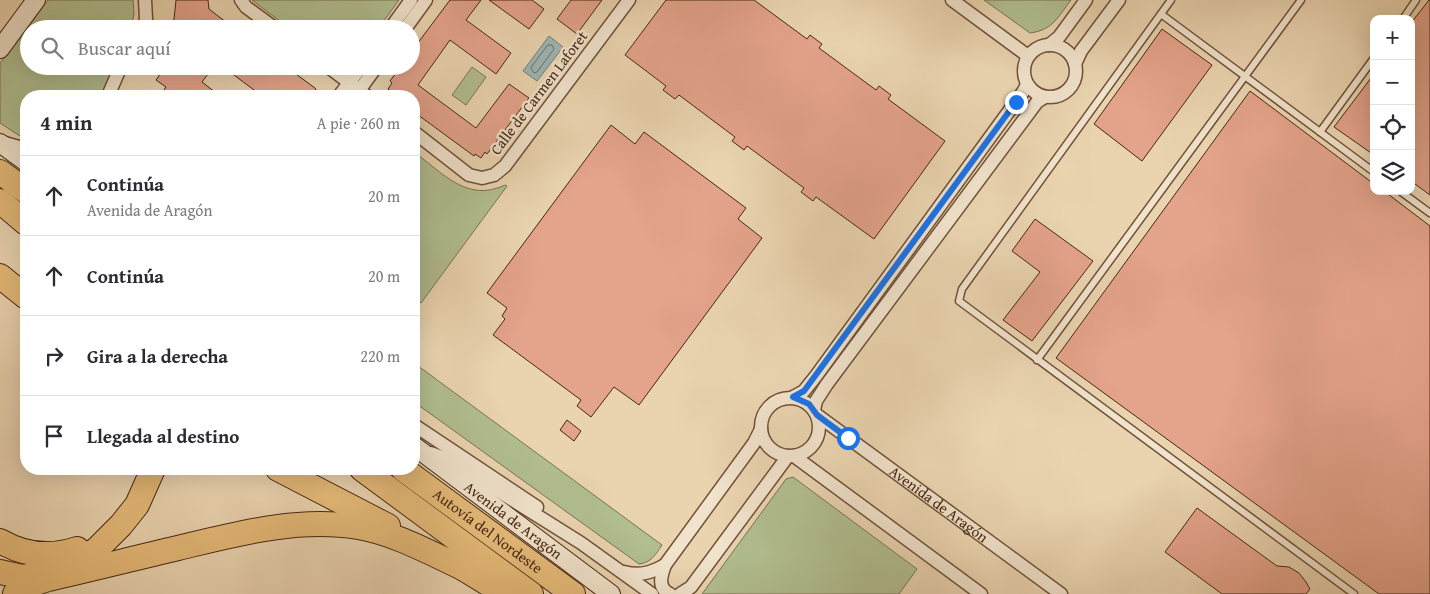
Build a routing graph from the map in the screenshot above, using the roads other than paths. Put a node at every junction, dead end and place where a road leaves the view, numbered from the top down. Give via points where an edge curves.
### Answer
1 (36, 0) edge
2 (139, 0) edge
3 (145, 0) edge
4 (241, 0) edge
5 (411, 0) edge
6 (426, 0) edge
7 (629, 0) edge
8 (952, 0) edge
9 (1086, 0) edge
10 (1119, 0) edge
11 (1171, 0) edge
12 (1301, 0) edge
13 (1416, 0) edge
14 (1161, 14) junction
15 (1405, 15) edge
16 (21, 20) edge
17 (139, 20) edge
18 (146, 20) edge
19 (264, 20) edge
20 (397, 20) edge
21 (412, 20) edge
22 (20, 22) edge
23 (1049, 45) junction
24 (0, 49) edge
25 (1028, 56) junction
26 (1373, 60) edge
27 (1075, 64) junction
28 (117, 75) edge
29 (125, 75) edge
30 (338, 75) edge
31 (360, 75) edge
32 (370, 75) edge
33 (1245, 77) junction
34 (1027, 84) junction
35 (111, 90) edge
36 (119, 90) edge
37 (356, 90) edge
38 (357, 90) edge
39 (358, 90) edge
40 (1045, 98) junction
41 (1320, 132) junction
42 (420, 137) edge
43 (0, 142) edge
44 (20, 148) edge
45 (20, 157) edge
46 (1370, 169) edge
47 (0, 172) edge
48 (20, 187) edge
49 (1405, 195) edge
50 (0, 200) edge
51 (1430, 213) edge
52 (20, 215) edge
53 (20, 218) edge
54 (0, 276) edge
55 (20, 292) edge
56 (1037, 360) junction
57 (793, 397) junction
58 (816, 412) junction
59 (420, 429) edge
60 (760, 429) junction
61 (420, 448) edge
62 (420, 451) edge
63 (791, 456) junction
64 (149, 475) edge
65 (150, 475) edge
66 (290, 475) edge
67 (370, 475) edge
68 (411, 475) edge
69 (0, 541) edge
70 (581, 543) junction
71 (665, 565) junction
72 (622, 571) junction
73 (0, 572) edge
74 (471, 572) junction
75 (687, 592) edge
76 (15, 594) edge
77 (505, 594) edge
78 (531, 594) edge
79 (573, 594) edge
80 (611, 594) edge
81 (652, 594) edge
82 (670, 594) edge
83 (981, 594) edge
84 (1061, 594) edge
85 (1354, 594) edge

1 - 16 street
2 - 17 street
3 - 18 street
4 - 19 street
5 - 20 street
6 - 21 street
7 - 42 street, Calle de Carmen Laforet via 506,166 494,175 482,178 469,174
8 - 25 street
9 - 23 street via 1059,37
10 - 27 street
11 - 14 lane
12 - 33 lane
13 - 15 lane
14 - 33 lane
14 - 56 lane via 962,289 959,301
22 - 24 street
23 - 25 street via 1034,50
23 - 27 street via 1065,50
25 - 34 street via 1023,70
26 - 41 lane
27 - 40 street via 1074,82 1069,89 1054,98
28 - 35 street
29 - 36 street
30 - 37 street
31 - 38 street
32 - 39 street
33 - 41 lane
33 - 56 lane
34 - 40 street via 1031,91
34 - 57 street via 816,376 804,391
40 - 58 street via 1037,102 827,384 816,401
41 - 46 lane
43 - 44 street
43 - 45 street
47 - 48 highway
49 - 51 lane
50 - 52 highway
50 - 53 highway
54 - 55 highway
56 - 85 lane
57 - 58 street via 809,404
57 - 60 street via 769,405
58 - 63 street via 819,433 816,441 802,453
58 - 84 street, Avenida de Aragón
59 - 70 street, Avenida de Aragón via 540,509
60 - 63 street via 769,448 778,454
60 - 71 street via 754,443
61 - 70 street via 447,459
62 - 80 street, Avenida de Aragón
63 - 75 street
63 - 83 street
64 - 69 highway via 118,521 98,538 79,548 63,554 38,554
65 - 73 highway via 137,505 122,526 96,550 44,572 22,577
66 - 74 highway
67 - 78 highway, Autovía del Nordeste
68 - 79 highway, Autovía del Nordeste
70 - 72 street
71 - 72 street via 650,573 635,575
71 - 82 street via 660,583
72 - 81 street
74 - 76 highway via 393,536 358,527 312,524 222,537 48,579
74 - 77 highway

